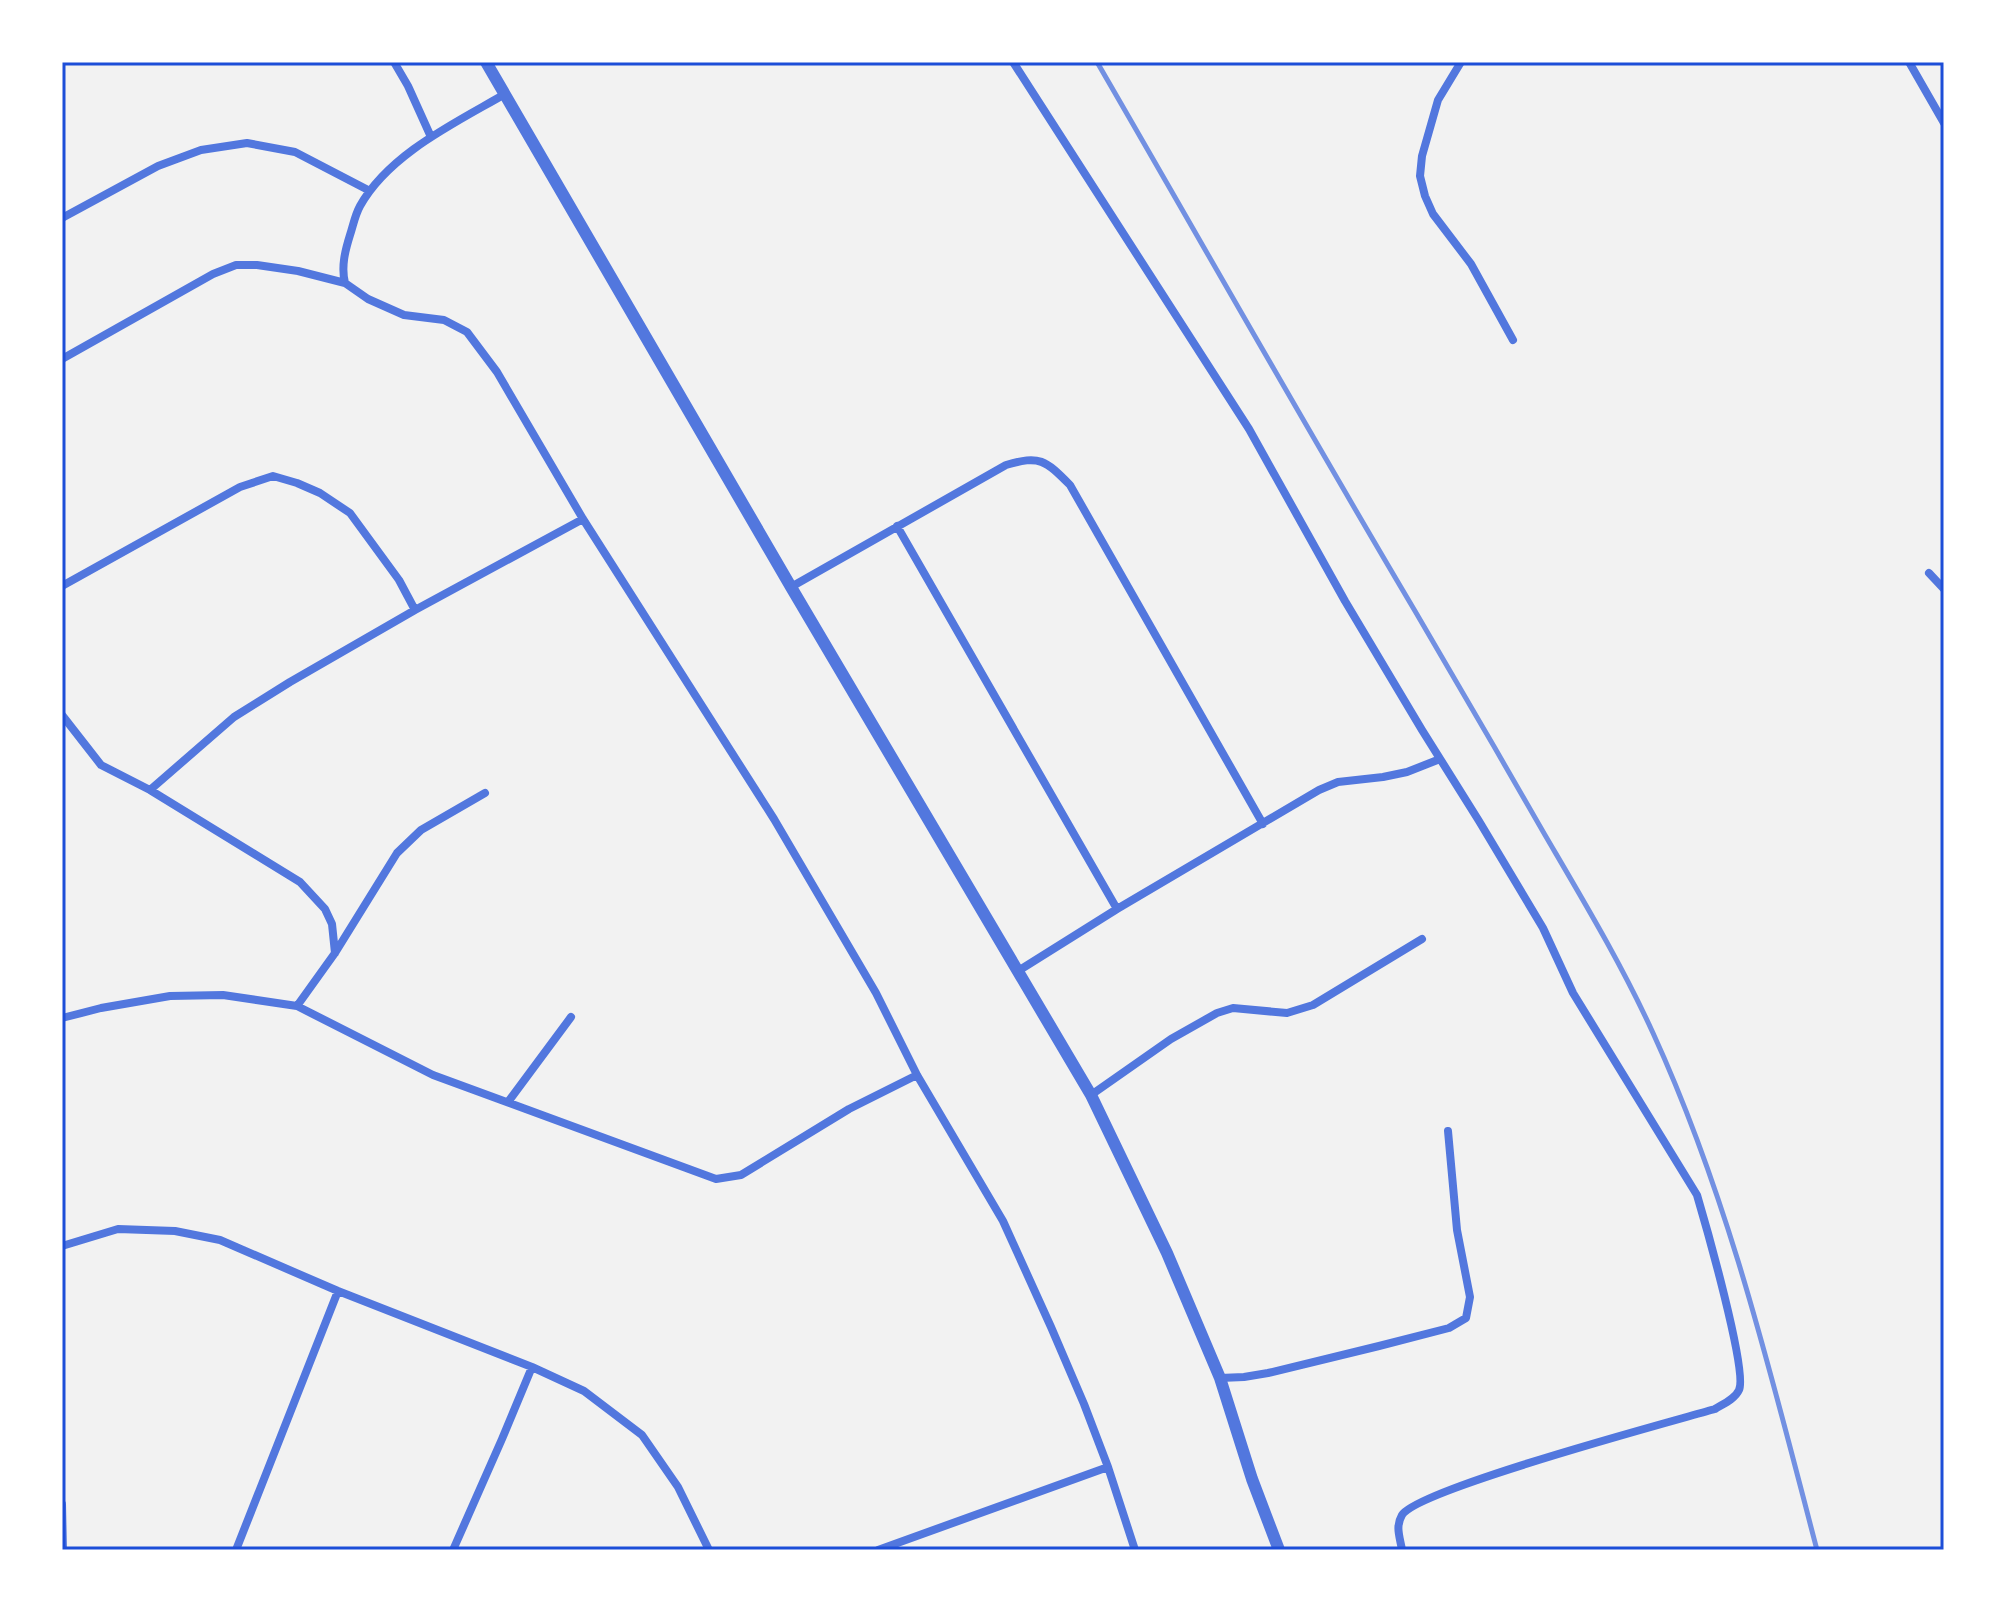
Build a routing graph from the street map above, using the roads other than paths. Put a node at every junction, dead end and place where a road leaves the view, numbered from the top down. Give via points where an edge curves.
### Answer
1 (394, 62) edge
2 (486, 62) edge
3 (1013, 62) edge
4 (1461, 62) edge
5 (1909, 62) edge
6 (505, 94) junction
7 (1944, 123) edge
8 (431, 137) junction
9 (370, 191) junction
10 (62, 218) edge
11 (345, 283) junction
12 (1513, 340) dead end
13 (62, 359) edge
14 (583, 519) junction
15 (897, 526) junction
16 (1929, 573) dead end
17 (62, 586) edge
18 (791, 587) junction
19 (1944, 589) edge
20 (415, 610) junction
21 (62, 715) edge
22 (1440, 759) junction
23 (150, 790) junction
24 (485, 793) dead end
25 (1263, 824) junction
26 (1117, 909) junction
27 (1422, 939) dead end
28 (335, 953) junction
29 (1018, 971) junction
30 (297, 1006) junction
31 (571, 1017) dead end
32 (62, 1018) edge
33 (917, 1075) junction
34 (1091, 1095) junction
35 (508, 1102) junction
36 (1448, 1131) dead end
37 (62, 1246) edge
38 (338, 1291) junction
39 (532, 1367) junction
40 (1220, 1378) junction
41 (1108, 1467) junction
42 (62, 1504) edge
43 (63, 1550) edge
44 (236, 1550) edge
45 (453, 1550) edge
46 (709, 1550) edge
47 (878, 1550) edge
48 (1135, 1550) edge
49 (1279, 1550) edge
50 (1402, 1550) edge

1 - 8 street
2 - 6 street
3 - 22 street via 1249,429
4 - 12 street via 1438,100 1420,176 1433,214 1471,264
5 - 7 street
6 - 8 street
6 - 18 street
8 - 9 street
9 - 10 street via 295,152 247,143 201,150 158,166
9 - 11 street via 346,249
11 - 13 street via 298,271 236,265
11 - 14 street via 404,315 444,320 467,332 497,372
14 - 20 street
14 - 33 street via 774,819 876,993
15 - 18 street
15 - 25 street via 1006,465 1028,459 1049,464 1070,485
15 - 26 street
16 - 19 street
17 - 20 street via 240,487 273,476 320,493 350,513
18 - 29 street
20 - 23 street via 234,717
21 - 23 street via 101,765
22 - 25 street via 1407,772 1338,782
22 - 50 street via 1543,928 1573,993 1697,1195 1741,1380 1729,1402 1715,1409 1426,1498 1403,1512 1397,1527
23 - 28 street via 300,882 325,909
24 - 28 street via 421,830 397,853
25 - 26 street
26 - 29 street
27 - 34 street via 1313,1005 1287,1013 1233,1008 1217,1013
28 - 30 street
29 - 34 street
30 - 32 street via 223,995 170,996
30 - 35 street via 433,1075
31 - 35 street
33 - 35 street via 849,1109 741,1175 716,1179
33 - 41 street via 1003,1221
34 - 40 street
36 - 40 street via 1457,1230 1470,1297 1466,1318 1449,1328 1379,1346 1268,1373
37 - 38 street via 118,1229 175,1231 220,1240
38 - 39 street
38 - 44 street
39 - 45 street
39 - 46 street via 584,1391 642,1435 678,1487
40 - 49 street
41 - 47 street
41 - 48 street
42 - 43 street

